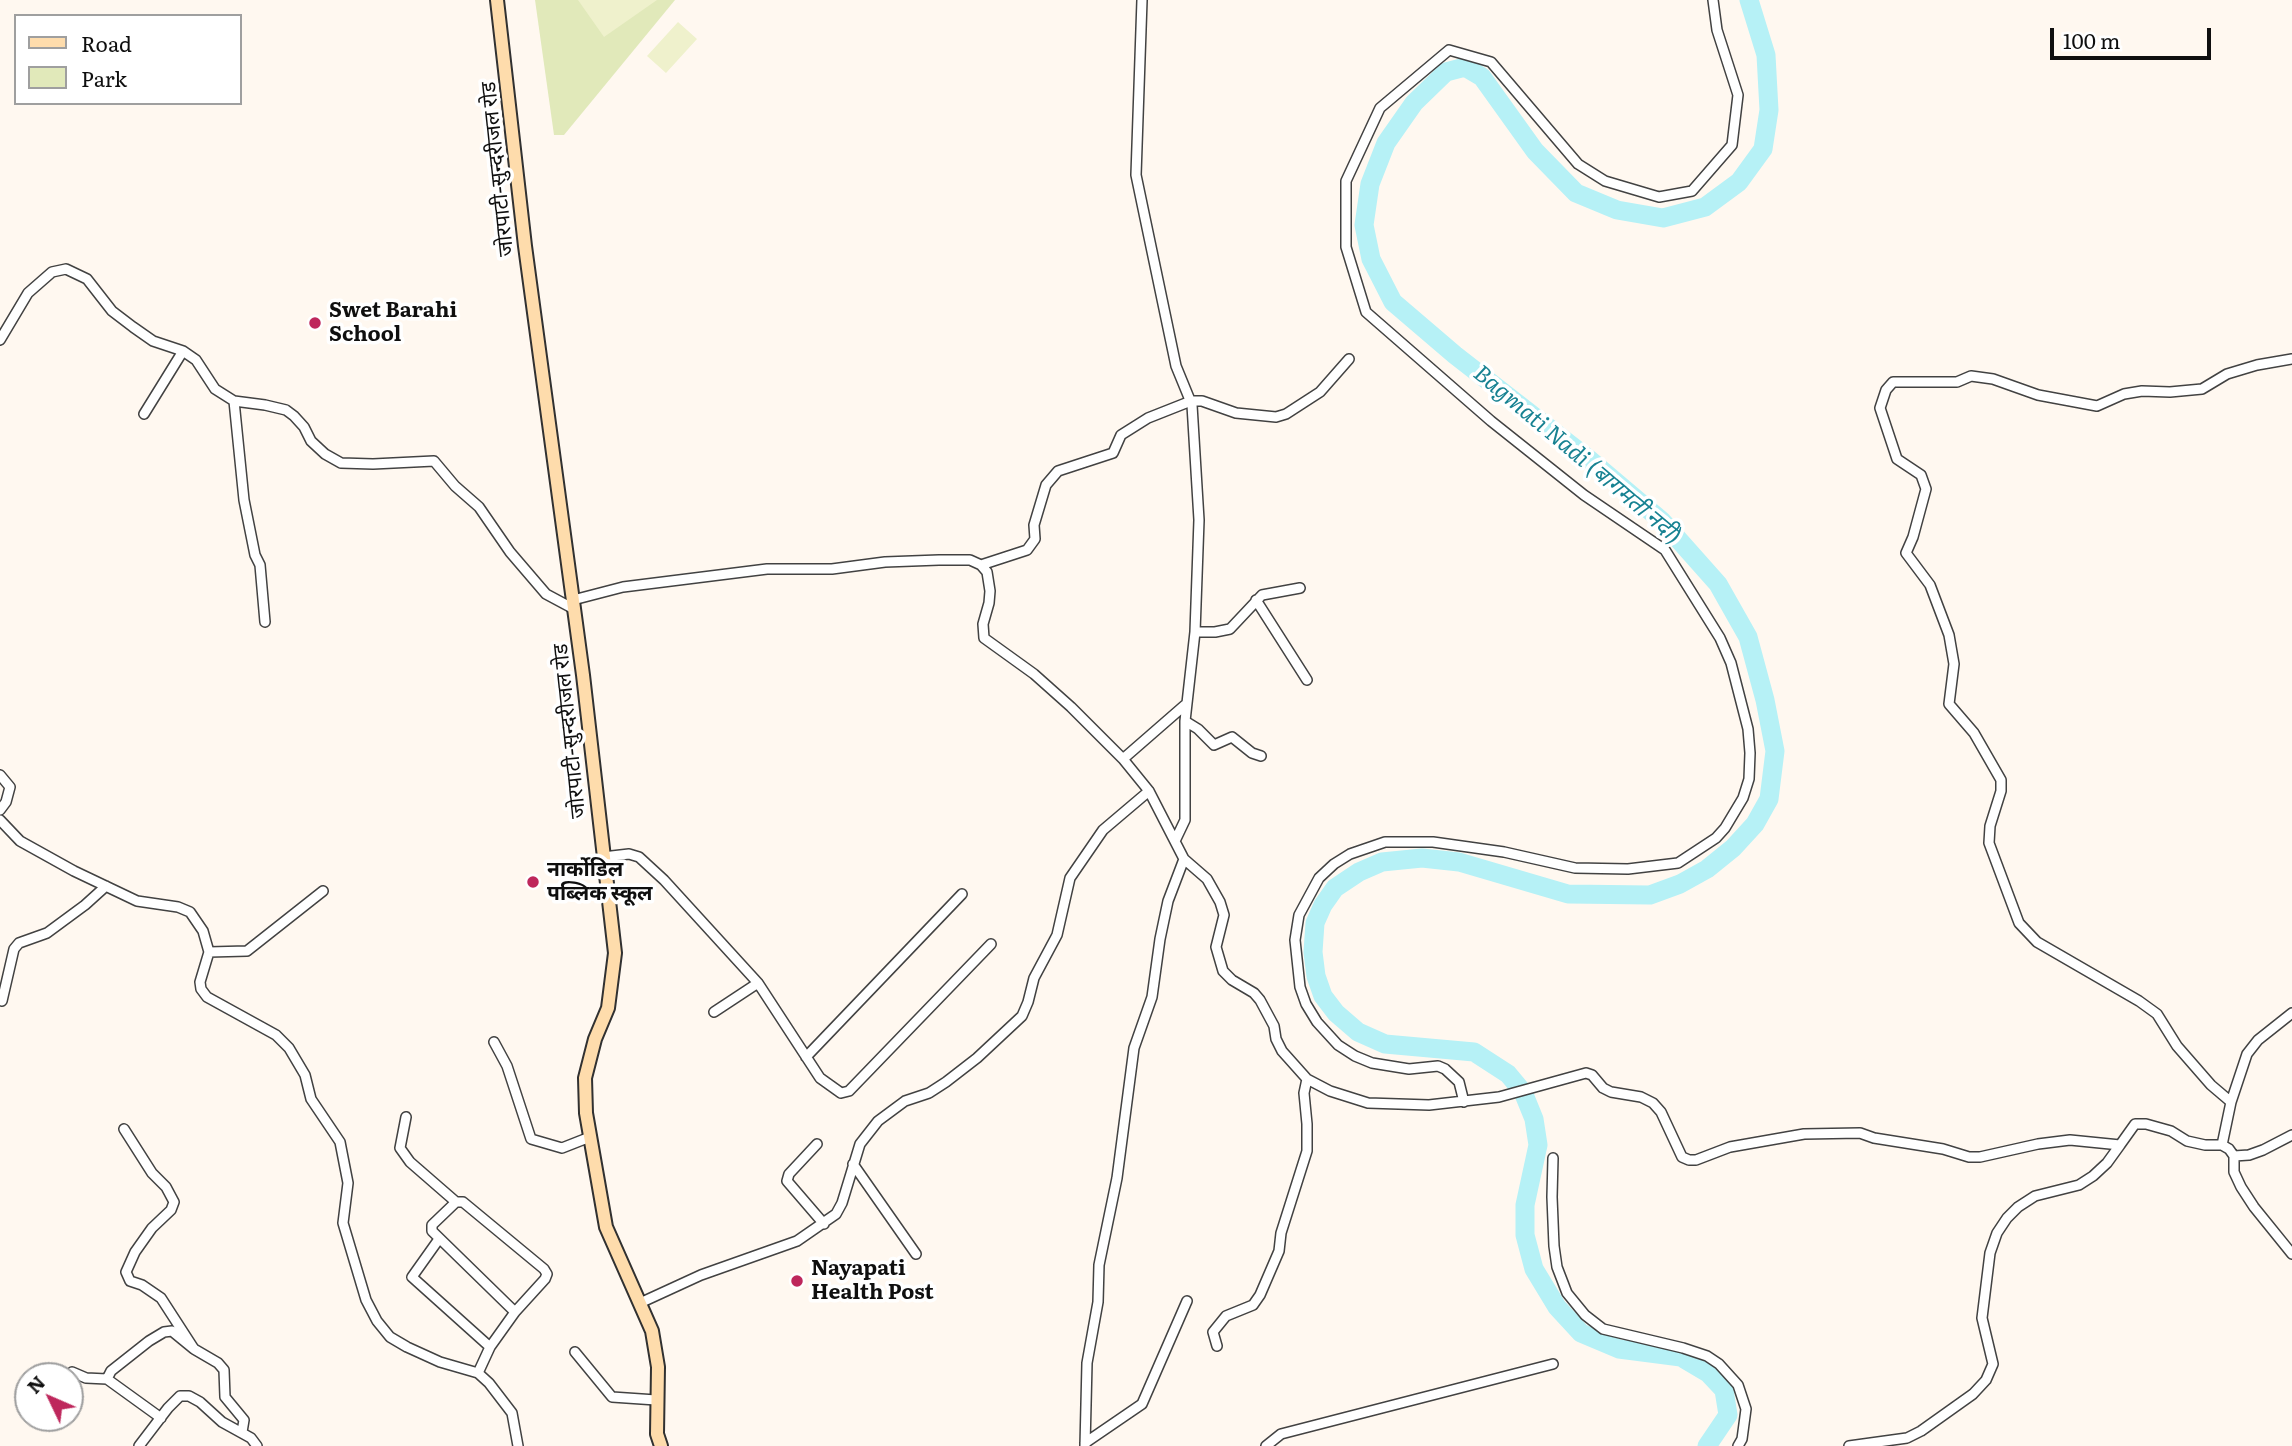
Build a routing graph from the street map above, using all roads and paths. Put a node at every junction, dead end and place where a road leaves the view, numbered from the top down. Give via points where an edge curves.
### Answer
1 (497, 0) edge
2 (1142, 0) edge
3 (1713, 0) edge
4 (0, 340) edge
5 (183, 351) junction
6 (1349, 359) dead end
7 (2292, 359) edge
8 (233, 401) junction
9 (1191, 401) junction
10 (144, 414) dead end
11 (981, 565) junction
12 (1300, 588) dead end
13 (1256, 600) junction
14 (574, 605) junction
15 (265, 622) dead end
16 (1195, 632) junction
17 (1307, 680) dead end
18 (1185, 705) junction
19 (1185, 721) junction
20 (1261, 756) dead end
21 (1123, 759) junction
22 (0, 775) edge
23 (1149, 791) junction
24 (0, 810) edge
25 (0, 820) edge
26 (1175, 841) junction
27 (603, 857) junction
28 (1184, 859) junction
29 (106, 886) junction
30 (323, 891) dead end
31 (962, 894) dead end
32 (991, 944) dead end
33 (209, 952) junction
34 (758, 984) junction
35 (2, 1001) dead end
36 (714, 1013) dead end
37 (2292, 1013) edge
38 (494, 1042) dead end
39 (806, 1056) junction
40 (1307, 1079) junction
41 (1464, 1102) junction
42 (2231, 1102) junction
43 (406, 1117) dead end
44 (124, 1129) dead end
45 (2292, 1135) edge
46 (590, 1138) junction
47 (817, 1144) dead end
48 (2120, 1145) junction
49 (2222, 1145) junction
50 (2234, 1156) junction
51 (1553, 1158) dead end
52 (853, 1164) junction
53 (456, 1202) junction
54 (824, 1224) junction
55 (439, 1239) junction
56 (916, 1254) dead end
57 (2292, 1254) edge
58 (1186, 1301) dead end
59 (640, 1303) junction
60 (515, 1312) junction
61 (489, 1346) junction
62 (1217, 1346) dead end
63 (194, 1349) junction
64 (575, 1352) dead end
65 (1553, 1364) dead end
66 (478, 1373) junction
67 (84, 1377) edge
68 (107, 1379) junction
69 (656, 1400) junction
70 (161, 1418) junction
71 (242, 1432) junction
72 (1085, 1445) edge
73 (139, 1446) edge
74 (257, 1446) edge
75 (518, 1446) edge
76 (660, 1446) edge
77 (1266, 1446) edge
78 (1738, 1446) edge
79 (1849, 1446) edge

1 - 14 main road, जोरपाटी-सुन्दरीजल रोड
2 - 9 street via 1136,174 1176,366
3 - 41 street via 1717,30 1738,95 1732,145 1692,191 1659,197 1605,181 1578,164 1492,62 1449,50 1380,108 1346,181 1346,247 1366,312 1490,421 1584,495 1665,550 1720,638 1748,729 1749,779 1743,798 1716,838 1678,863 1628,869 1575,868 1433,842 1385,842 1350,854 1320,878 1299,915 1294,940 1300,987 1317,1022 1339,1045 1372,1063 1445,1069 1459,1082
4 - 5 street via 41,279 66,269 87,279 112,311 133,327 153,341
5 - 8 street via 196,360 215,390
5 - 10 street
6 - 9 street via 1320,392 1276,417
7 - 42 street via 2227,374 2202,389 2141,391 2097,406 2038,395 1982,377 1956,382 1893,382 1880,408 1897,459 1921,475 1926,489 1906,553 1930,585 1950,635 1954,664 1949,704 1974,733 2000,780 1989,843 2019,923 2037,942 2157,1014 2177,1046
8 - 14 street via 286,410 311,441 341,463 434,461 479,507 546,594
8 - 15 street
9 - 11 street via 1121,435 1113,453 1058,471 1046,485 1034,525 1035,540 1027,550
9 - 16 street via 1199,520
11 - 14 street via 970,560 939,560 766,569 623,587
11 - 21 street via 990,591 984,638 1034,674
12 - 13 street
13 - 16 street via 1230,629
13 - 17 street
14 - 27 main road, जोरपाटी-सुन्दरीजल रोड
16 - 18 street
18 - 19 street
18 - 21 street
19 - 20 street via 1214,745 1232,737
19 - 26 street via 1185,820
21 - 23 street
22 - 24 street via 10,787
23 - 26 street
23 - 52 street via 1103,831 1070,878 1057,935 1034,978 1022,1016 946,1082 905,1101 878,1121 860,1144
25 - 29 street via 33,850
26 - 28 street
27 - 34 street via 639,857
27 - 46 main road, जोरपाटी-सुन्दरीजल रोड via 615,953 608,1008 585,1078
28 - 40 street via 1207,879 1220,902 1224,915 1216,947 1223,971 1254,993 1275,1026 1282,1051
28 - 72 street via 1168,901 1152,997 1132,1058 1087,1363
29 - 33 street via 146,904 190,912 203,931
29 - 35 street via 47,933 19,943
30 - 33 street via 247,951
31 - 39 street
32 - 39 street via 845,1093 826,1085
33 - 66 street via 201,989 289,1048 311,1099 341,1142 348,1182 344,1223 366,1300 377,1321 390,1337 407,1347
34 - 36 street
34 - 39 street
37 - 42 street via 2251,1047
38 - 46 street via 508,1066 531,1139 562,1148
40 - 41 street via 1368,1103
40 - 62 street via 1307,1152 1279,1251 1253,1305 1226,1316 1213,1332
41 - 48 street via 1586,1073 1611,1092 1653,1103 1682,1157 1689,1160 1730,1147 1804,1134 1860,1133 1969,1157 2070,1140
42 - 49 street
43 - 53 street via 400,1148
44 - 63 street via 174,1202 135,1252 126,1272 130,1281 161,1298
45 - 50 street via 2263,1150
46 - 59 main road, जोरपाटी-सुन्दरीजल रोड via 606,1227
47 - 54 street via 787,1181
48 - 49 street via 2135,1124 2146,1124 2187,1141
48 - 79 street via 2107,1163 2079,1185 2035,1196 2018,1207 1997,1233 1990,1253 1983,1318 1993,1364 1986,1380 1973,1394 1907,1438
49 - 50 street
50 - 57 street via 2234,1172 2241,1187
51 - 78 street via 1554,1246 1567,1293 1603,1329 1683,1348 1719,1364 1738,1385 1746,1409
52 - 54 street via 842,1203
52 - 56 street
53 - 55 street via 432,1225
53 - 60 street via 463,1202 547,1274
54 - 59 street via 797,1241 701,1275
55 - 60 street
55 - 61 street via 412,1276
58 - 72 street via 1142,1404
59 - 69 main road, जोरपाटी-सुन्दरीजल रोड via 656,1354
60 - 61 street
61 - 66 street
63 - 68 street via 172,1331 164,1332 111,1371
63 - 71 street via 224,1370 225,1397 244,1420
64 - 69 street via 612,1397
65 - 77 street via 1281,1434
66 - 75 street via 512,1413
67 - 68 street
68 - 70 street
69 - 76 main road, जोरपाटी-सुन्दरीजल रोड
70 - 71 street via 180,1396 188,1396
70 - 73 street
71 - 74 street

